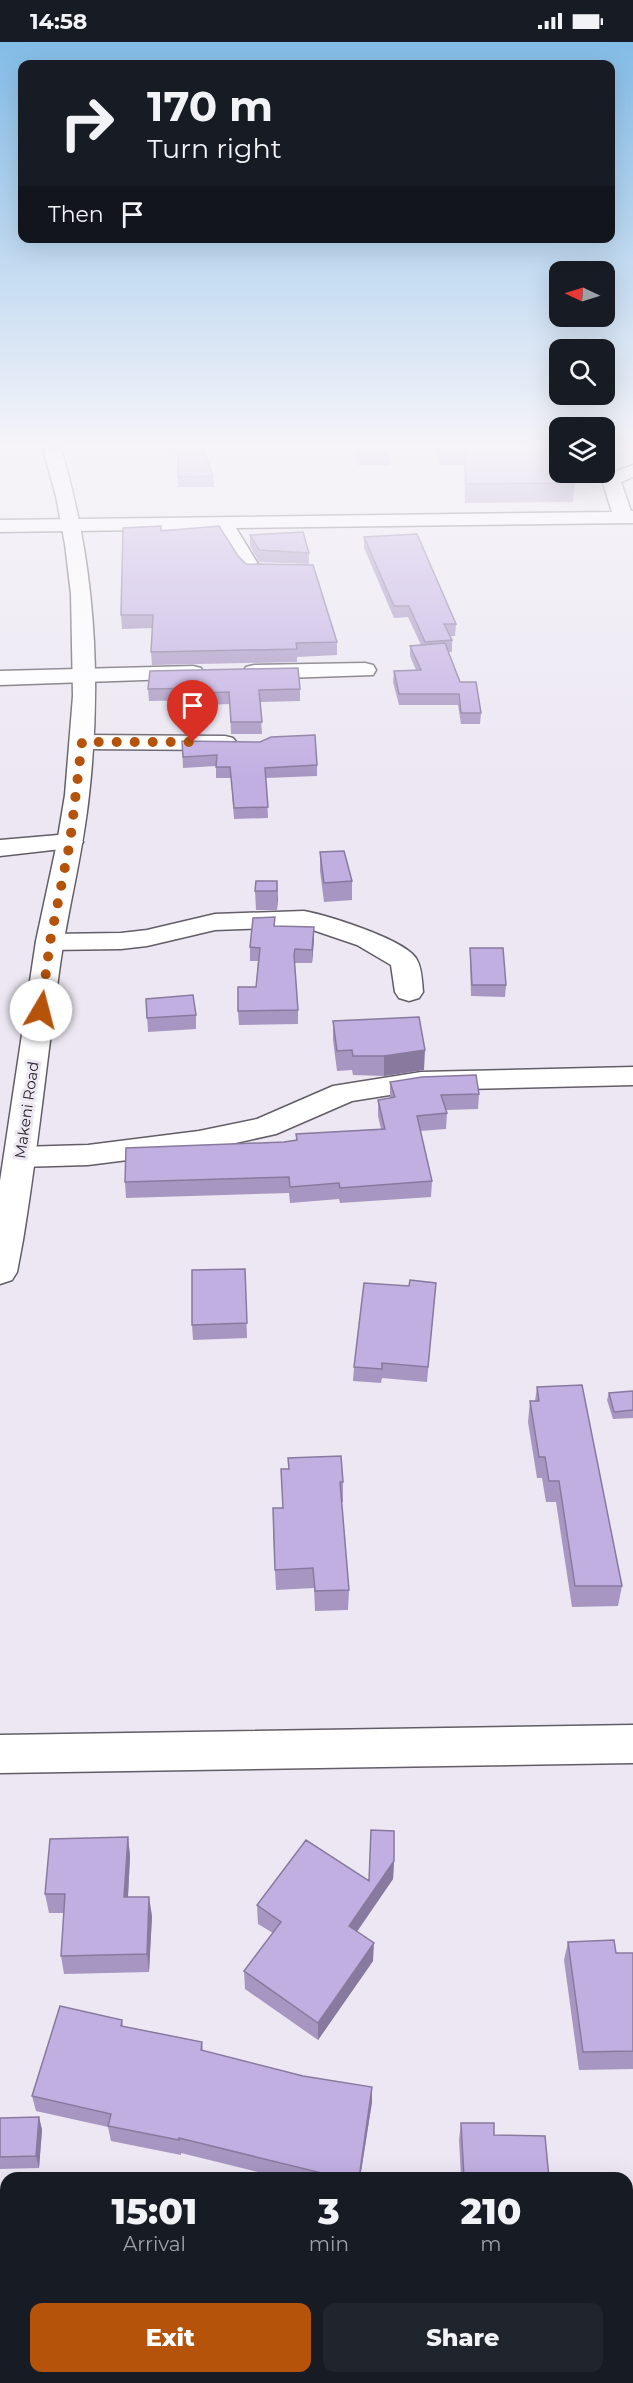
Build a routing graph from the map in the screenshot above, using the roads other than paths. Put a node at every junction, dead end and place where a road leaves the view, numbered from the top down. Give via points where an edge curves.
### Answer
1 (77, 558) edge
2 (244, 558) edge
3 (308, 572) edge
4 (365, 670) dead end
5 (214, 672) edge
6 (237, 672) edge
7 (86, 675) junction
8 (0, 678) edge
9 (82, 742) junction
10 (248, 743) edge
11 (70, 842) junction
12 (0, 848) edge
13 (50, 942) junction
14 (409, 992) dead end
15 (633, 1076) edge
16 (14, 1150) edge
17 (0, 1272) edge
18 (633, 1744) edge
19 (0, 1754) edge

1 - 7 main road, Makeni Road
2 - 3 main road via 255,571
4 - 6 main road
5 - 7 main road
7 - 8 main road
7 - 9 main road, Makeni Road
9 - 10 main road
9 - 11 main road, Makeni Road
11 - 12 main road
11 - 13 main road, Makeni Road
13 - 14 main road via 138,939 215,922 304,919 367,939 396,954 404,961
13 - 16 main road, Makeni Road
15 - 16 main road via 410,1082 344,1093 265,1127 200,1141 88,1155
16 - 17 main road, Makeni Road
18 - 19 main road

